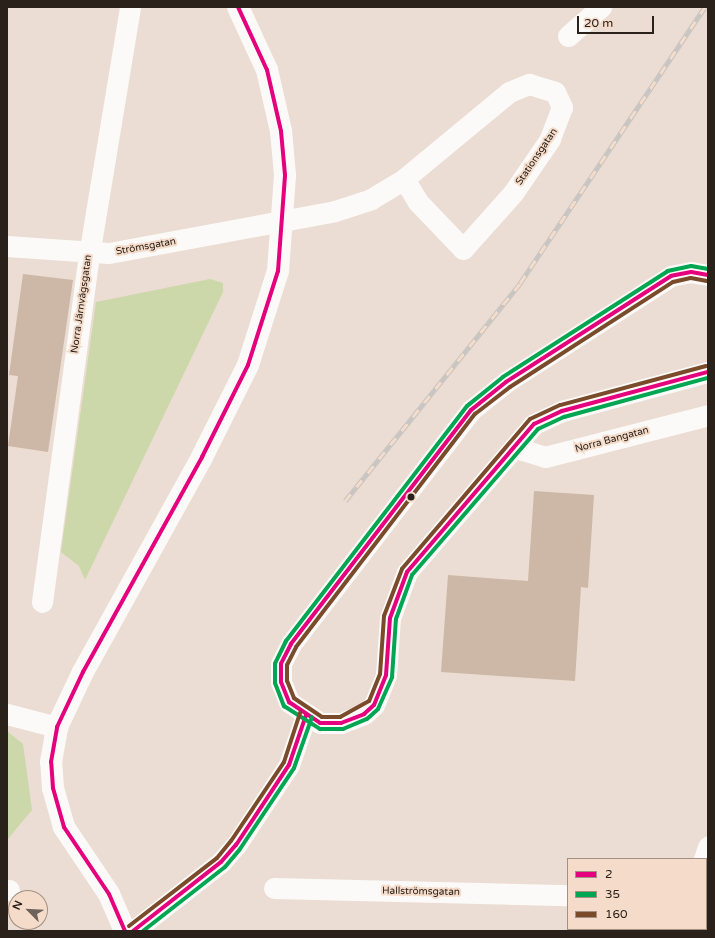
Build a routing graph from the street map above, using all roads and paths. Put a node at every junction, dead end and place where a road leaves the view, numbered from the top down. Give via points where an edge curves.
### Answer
1 (130, 7) edge
2 (238, 7) edge
3 (601, 7) edge
4 (568, 36) dead end
5 (404, 179) junction
6 (283, 223) junction
7 (7, 246) edge
8 (89, 255) junction
9 (708, 275) edge
10 (708, 372) edge
11 (708, 414) edge
12 (516, 448) junction
13 (42, 602) dead end
14 (7, 714) edge
15 (306, 715) junction
16 (57, 727) junction
17 (708, 847) edge
18 (704, 858) edge
19 (274, 888) dead end
20 (567, 895) edge
21 (125, 931) edge
22 (133, 931) edge

1 - 8 street, Norra Järnvägsgatan
2 - 6 street via 266,70 281,131 285,175
3 - 4 street
5 - 5 street, Stationsgatan via 418,202 463,249 513,193 550,139 562,107 555,92 529,84 509,92
5 - 6 street, Stationsgatan via 371,198
6 - 8 street, Strömsgatan
6 - 16 street via 278,271 248,365 202,457 83,672
7 - 8 street, Strömsgatan
8 - 13 street, Norra Järnvägsgatan
9 - 15 street via 691,272 671,276 506,382 471,410 291,644 281,664 281,682 289,702
10 - 12 street via 562,411 534,424
11 - 12 street, Norra Bangatan via 545,457
12 - 15 street via 485,478 407,572 390,618 386,675 374,705 364,714 341,722 320,723
14 - 16 street
15 - 22 street via 289,765 236,845 221,862
16 - 21 street via 51,762 57,808 64,827 109,894
17 - 18 street
19 - 20 street, Hallströmsgatan

